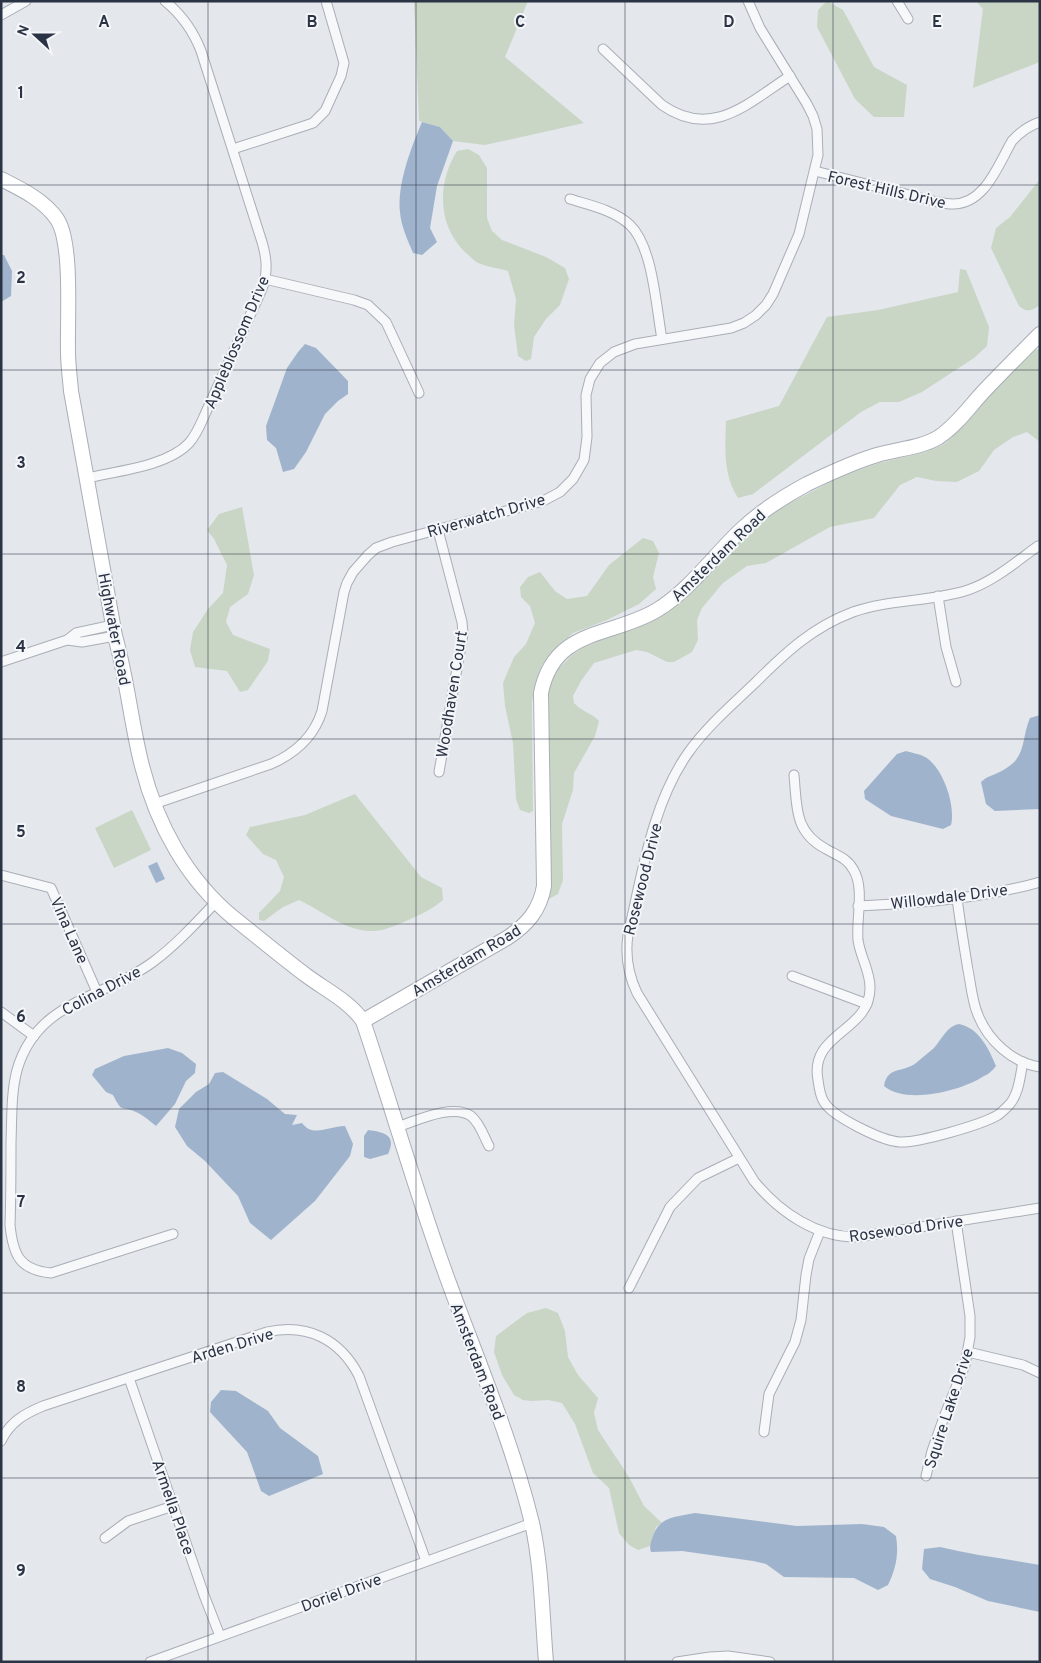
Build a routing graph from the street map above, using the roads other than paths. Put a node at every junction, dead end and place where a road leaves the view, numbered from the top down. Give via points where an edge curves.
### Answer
1 (26, 1) edge
2 (165, 1) edge
3 (326, 1) edge
4 (748, 1) edge
5 (897, 1) edge
6 (1, 15) edge
7 (908, 19) dead end
8 (603, 49) dead end
9 (790, 76) junction
10 (1040, 122) edge
11 (233, 149) junction
12 (815, 171) junction
13 (1, 179) edge
14 (570, 199) dead end
15 (265, 279) junction
16 (1040, 334) edge
17 (662, 339) junction
18 (419, 393) dead end
19 (87, 478) junction
20 (438, 530) junction
21 (1038, 546) edge
22 (938, 596) junction
23 (114, 630) junction
24 (1, 662) edge
25 (956, 682) dead end
26 (439, 772) dead end
27 (794, 775) dead end
28 (154, 804) junction
29 (1, 875) edge
30 (1040, 882) edge
31 (956, 898) junction
32 (216, 902) junction
33 (858, 906) junction
34 (792, 976) dead end
35 (97, 992) junction
36 (867, 1004) junction
37 (1, 1012) edge
38 (363, 1021) junction
39 (34, 1036) junction
40 (1024, 1062) junction
41 (1040, 1067) edge
42 (397, 1127) junction
43 (489, 1146) dead end
44 (739, 1158) junction
45 (1040, 1208) edge
46 (956, 1221) junction
47 (820, 1231) junction
48 (173, 1234) dead end
49 (629, 1288) dead end
50 (968, 1352) junction
51 (1040, 1373) edge
52 (129, 1378) junction
53 (764, 1432) dead end
54 (1, 1441) edge
55 (926, 1476) dead end
56 (173, 1506) junction
57 (532, 1523) junction
58 (105, 1538) dead end
59 (426, 1561) junction
60 (220, 1636) junction
61 (150, 1662) edge
62 (546, 1662) edge
63 (677, 1662) edge
64 (770, 1662) edge

1 - 6 street
2 - 11 street, Appleblossom Drive via 183,18 197,40
3 - 11 street via 344,64 326,111 313,123
4 - 9 street, Riverwatch Drive via 760,28
5 - 7 street
8 - 9 street via 662,105 686,118 710,120 727,115
9 - 12 street, Riverwatch Drive via 817,129
10 - 12 street, Forest Hills Drive via 1019,133 985,188 965,202 937,202
11 - 15 street, Appleblossom Drive via 266,255
12 - 17 street, Riverwatch Drive via 795,245 766,305 750,319 731,328
13 - 19 street, Highwater Road via 45,205 64,235 71,391
14 - 17 street via 616,216 630,225 640,238 648,257
15 - 18 street via 368,305 386,322
15 - 19 street, Appleblossom Drive via 197,432 189,443 170,456
16 - 38 street, Amsterdam Road via 939,436 920,445 850,464 782,498 748,523 676,597 658,610 583,638 560,654 550,666 541,693 544,886 537,910 522,928 507,938
17 - 20 street, Riverwatch Drive via 614,352 595,371 586,396 586,451 580,468 567,486 543,501
19 - 23 street, Highwater Road
20 - 26 street, Woodhaven Court via 463,634
20 - 28 street, Riverwatch Drive via 376,548 353,572 344,592 322,710 304,743 271,764
21 - 22 street, Rosewood Drive via 990,580 967,590
22 - 25 street via 946,647
22 - 44 street, Rosewood Drive via 854,612 822,626 797,643 692,747 673,778 656,820 628,935 627,961 632,981 648,1011
23 - 24 street via 76,633 67,640
23 - 28 street, Highwater Road via 142,765
27 - 33 street via 802,827 815,843 844,858 854,870 858,880
28 - 32 street, Highwater Road via 172,845 205,892
29 - 35 street, Vina Lane via 51,888
30 - 31 street, Willowdale Drive
31 - 33 street, Willowdale Drive
31 - 40 street via 978,1014 997,1044
32 - 35 street, Colina Drive via 153,962
32 - 38 street, Highwater Road via 307,976 351,1006
33 - 36 street via 858,938 870,988
34 - 36 street
35 - 39 street, Colina Drive via 66,1006
36 - 40 street via 862,1015 822,1050 817,1078 827,1107 878,1137 897,1142 915,1141 999,1114 1014,1097
37 - 39 street
38 - 42 street, Amsterdam Road
39 - 48 street, Colina Drive via 20,1061 12,1091 10,1225 15,1252 27,1266 51,1273
40 - 41 street
42 - 43 street via 450,1110 461,1112 472,1117
42 - 57 street, Amsterdam Road via 445,1272 502,1424
44 - 47 street, Rosewood Drive via 772,1200
44 - 49 street via 698,1178 675,1200
45 - 46 street, Rosewood Drive
46 - 47 street, Rosewood Drive via 858,1237
46 - 50 street, Squire Lake Drive via 970,1316
47 - 53 street via 806,1275 802,1320 795,1342 769,1394
50 - 51 street via 1023,1365
50 - 55 street, Squire Lake Drive
52 - 54 street, Arden Drive via 28,1412 11,1425
52 - 56 street, Armella Place
52 - 59 street, Arden Drive via 278,1330 306,1331 330,1341 347,1357 359,1376
56 - 58 street via 128,1521
56 - 60 street, Armella Place
57 - 59 street, Doriel Drive
57 - 62 street, Amsterdam Road via 540,1569
59 - 60 street, Doriel Drive
60 - 61 street, Doriel Drive
63 - 64 street via 728,1656

